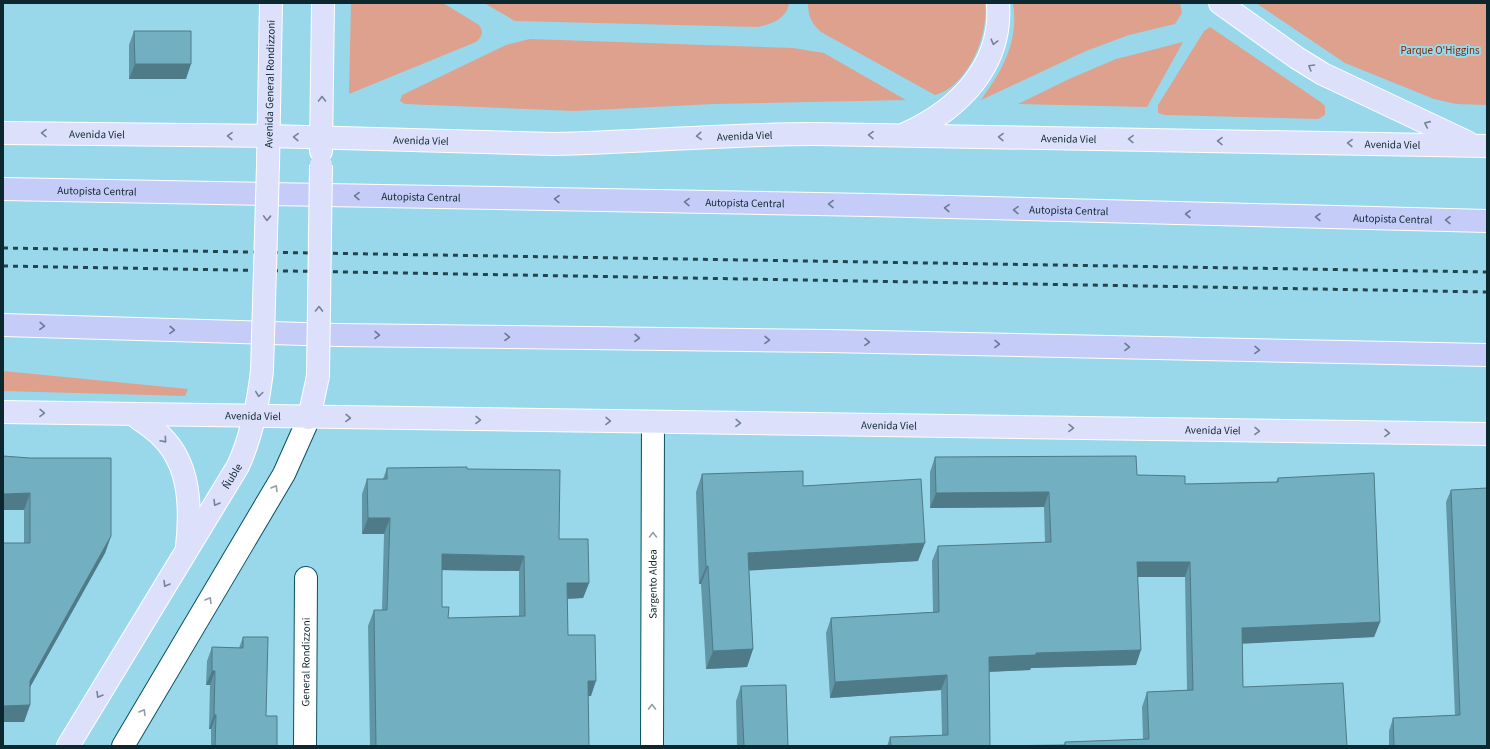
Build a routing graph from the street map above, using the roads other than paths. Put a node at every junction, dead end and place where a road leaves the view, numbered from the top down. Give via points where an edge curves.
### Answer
1 (271, 3) edge
2 (323, 3) edge
3 (998, 3) edge
4 (1220, 3) edge
5 (3, 133) edge
6 (904, 135) junction
7 (270, 136) junction
8 (322, 138) junction
9 (1481, 146) edge
10 (268, 165) joint
11 (3, 189) edge
12 (1487, 221) edge
13 (3, 325) edge
14 (1487, 355) edge
15 (3, 412) edge
16 (134, 415) junction
17 (256, 417) junction
18 (309, 418) junction
19 (653, 422) junction
20 (1487, 434) edge
21 (186, 550) junction
22 (306, 578) dead end
23 (68, 746) edge
24 (123, 746) edge
25 (305, 746) edge
26 (652, 746) edge

1 - 7 main road, Avenida General Rondizzoni
8 -> 2 main road
3 -> 6 main road via 995,43 979,77 954,105
9 -> 4 main road via 1323,74
7 -> 5 main road, Avenida Viel
6 -> 8 main road, Avenida Viel via 754,134 554,144
9 -> 6 main road, Avenida Viel
8 -> 7 main road, Avenida Viel
7 - 10 main road, Avenida General Rondizzoni
18 -> 8 main road, bridge via 318,376
10 -> 17 main road, Ñuble, bridge via 262,372
12 -> 11 highway, Autopista Central via 862,205
13 -> 14 highway via 338,335 828,341
15 -> 16 main road, Avenida Viel
16 - 17 main road, Avenida Viel
16 -> 21 main road via 162,436 180,463 186,481 188,500
17 - 18 main road, Avenida Viel
17 -> 21 main road, Ñuble via 238,466
18 -> 19 main road, Avenida Viel
24 -> 18 street via 284,474
19 -> 20 main road, Avenida Viel
26 -> 19 street, Sargento Aldea
21 -> 23 main road, Ñuble
22 - 25 street, General Rondizzoni

